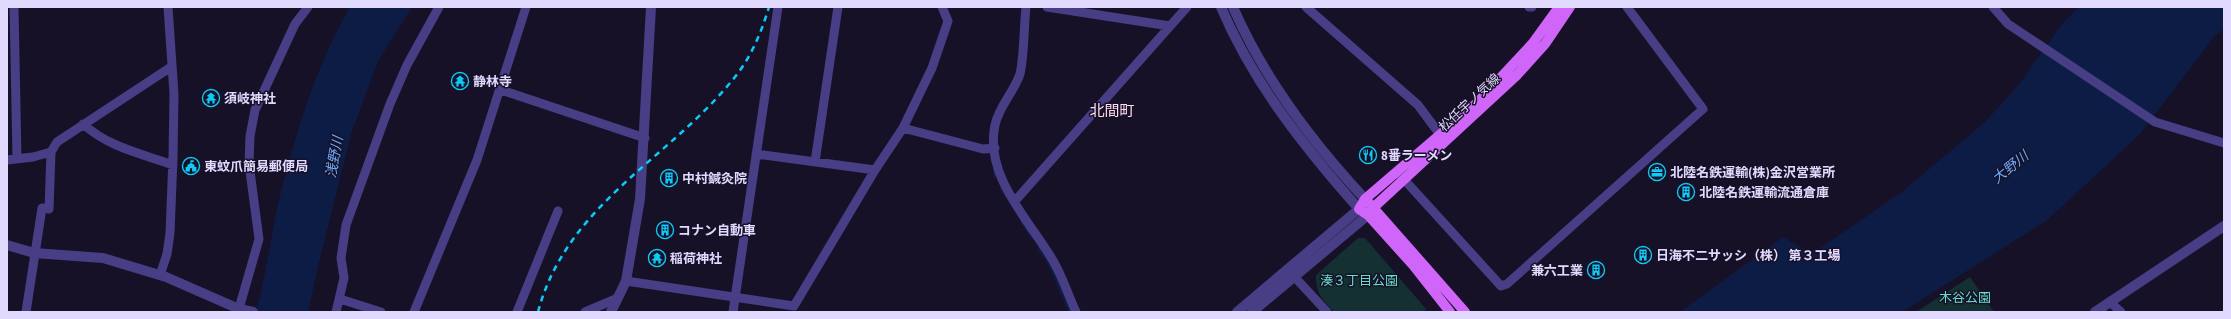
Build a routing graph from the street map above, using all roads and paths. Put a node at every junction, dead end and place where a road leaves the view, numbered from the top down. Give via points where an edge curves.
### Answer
1 (14, 7) edge
2 (168, 7) edge
3 (308, 7) edge
4 (439, 7) edge
5 (526, 7) edge
6 (651, 7) edge
7 (778, 7) edge
8 (838, 7) edge
9 (942, 7) edge
10 (1026, 7) edge
11 (1047, 7) edge
12 (1187, 7) edge
13 (1221, 7) edge
14 (1233, 7) edge
15 (1306, 7) edge
16 (1627, 7) edge
17 (1992, 7) edge
18 (1562, 9) edge
19 (1170, 26) junction
20 (171, 67) junction
21 (501, 90) junction
22 (83, 124) junction
23 (903, 128) junction
24 (1442, 137) junction
25 (645, 138) junction
26 (2224, 143) edge
27 (995, 148) junction
28 (51, 152) junction
29 (756, 154) junction
30 (17, 159) junction
31 (7, 160) edge
32 (815, 162) junction
33 (173, 166) junction
34 (875, 170) junction
35 (1398, 172) junction
36 (1405, 180) junction
37 (1365, 199) junction
38 (1015, 201) junction
39 (1359, 209) junction
40 (558, 211) dead end
41 (1371, 211) junction
42 (2224, 226) edge
43 (7, 246) edge
44 (34, 253) junction
45 (1287, 268) junction
46 (160, 275) junction
47 (1294, 276) junction
48 (626, 281) junction
49 (618, 298) junction
50 (736, 298) junction
51 (340, 299) junction
52 (2110, 302) junction
53 (243, 311) edge
54 (26, 312) edge
55 (336, 312) edge
56 (381, 312) edge
57 (414, 312) edge
58 (516, 312) edge
59 (585, 312) edge
60 (611, 312) edge
61 (733, 312) edge
62 (1076, 312) edge
63 (1237, 312) edge
64 (1252, 312) edge
65 (1327, 312) edge
66 (1450, 312) edge
67 (1465, 312) edge
68 (2095, 312) edge
69 (2121, 312) edge

1 - 30 street
2 - 20 street
3 - 53 street via 292,30 255,110 250,136 249,164 259,239
4 - 51 street via 407,65 390,104 346,225 342,258 344,278
5 - 21 street
6 - 25 street
7 - 29 street
8 - 32 street
9 - 23 street via 948,21 932,68
10 - 27 street via 1020,73 995,126
11 - 19 street
12 - 19 street
13 - 39 street via 1244,53 1290,126
14 - 37 street via 1259,60 1281,95 1336,168
15 - 24 street via 1418,105
16 - 36 street via 1703,109 1507,284 1501,286
17 - 26 street via 2008,24 2155,122
18 - 24 main road, 松任宇ノ気線 via 1544,44 1517,75
19 - 38 street
20 - 22 street
20 - 33 street via 174,94
21 - 25 street
21 - 57 street via 477,160
22 - 28 street via 57,142
22 - 33 street via 96,136 125,151
23 - 27 street via 984,149
23 - 34 street
24 - 35 main road, 松任宇ノ気線
24 - 36 main road, 松任宇ノ気線
25 - 48 street via 640,199
27 - 38 street via 998,171
28 - 30 street
28 - 44 street via 49,209 42,208
29 - 32 street
29 - 50 street
30 - 31 street
32 - 34 street
33 - 46 street via 170,234
34 - 50 street via 794,306
35 - 36 street
35 - 37 main road, 松任宇ノ気線
36 - 41 main road, 松任宇ノ気線
37 - 39 main road, 松任宇ノ気線
37 - 41 main road
38 - 62 street via 1052,260
39 - 41 main road
39 - 45 street
40 - 58 street
41 - 47 street
41 - 66 main road
41 - 67 main road
42 - 52 street
43 - 44 street
44 - 46 street via 103,258
44 - 54 street
45 - 47 street
45 - 63 street
46 - 53 street
47 - 64 street
47 - 65 street
48 - 49 street
48 - 50 street
49 - 59 street
49 - 60 street
50 - 61 street
51 - 55 street
51 - 56 street
52 - 68 street
52 - 69 street

